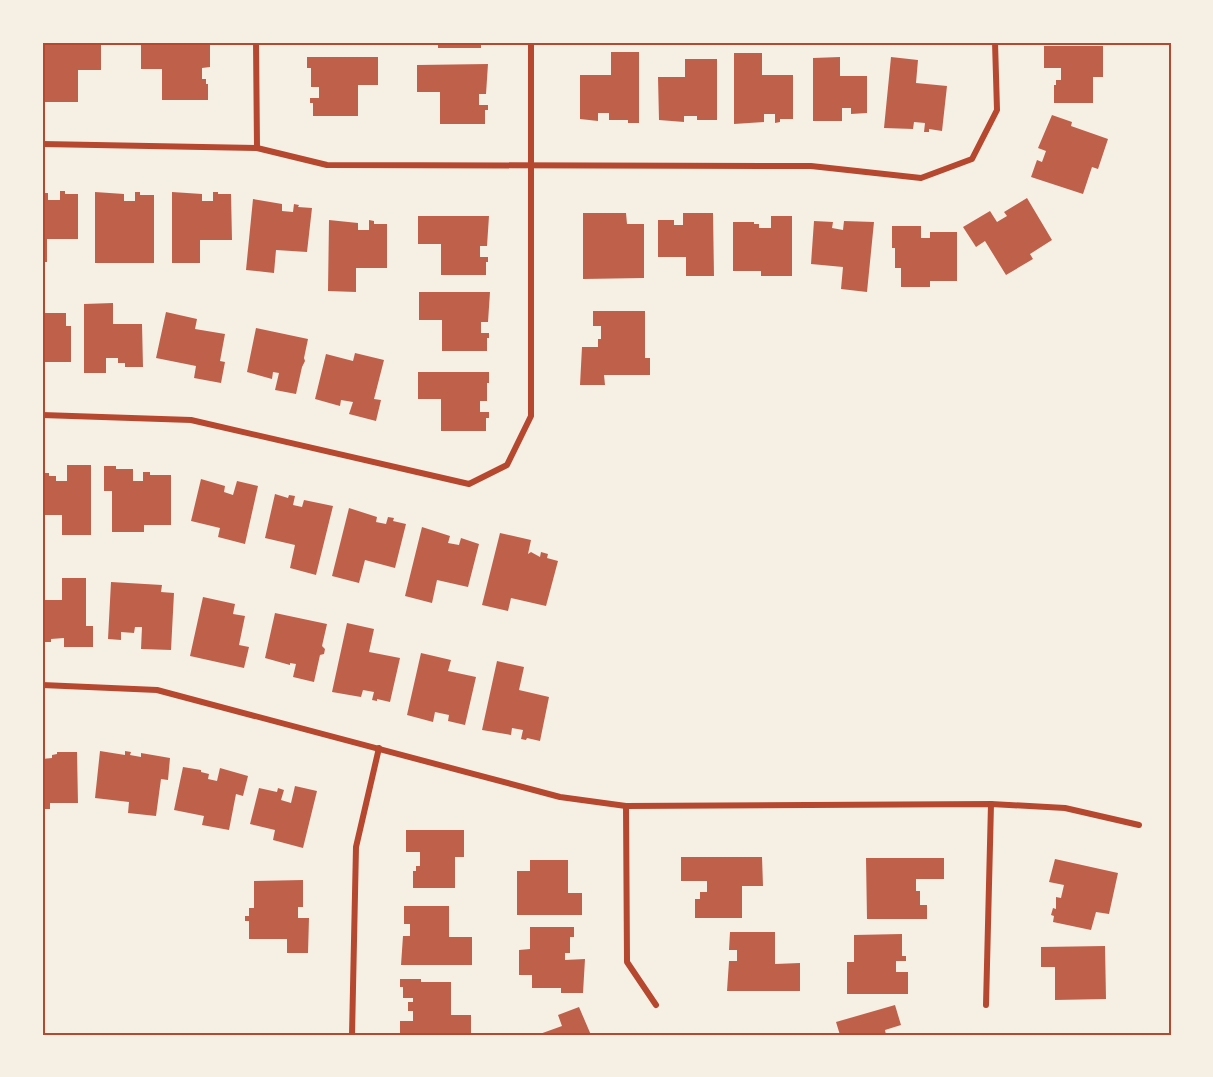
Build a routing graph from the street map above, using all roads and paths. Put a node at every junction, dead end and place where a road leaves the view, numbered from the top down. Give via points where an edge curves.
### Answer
1 (256, 42) edge
2 (531, 42) edge
3 (995, 42) edge
4 (42, 144) edge
5 (257, 148) junction
6 (531, 165) junction
7 (42, 415) edge
8 (42, 685) edge
9 (379, 748) junction
10 (991, 804) junction
11 (626, 806) junction
12 (1139, 825) dead end
13 (656, 1005) dead end
14 (986, 1005) dead end
15 (352, 1035) edge

1 - 5 street
2 - 6 street
3 - 6 street via 997,110 972,159 921,178 811,166
4 - 5 street
5 - 6 street via 327,165
6 - 7 street via 531,416 507,465 469,484 191,420
8 - 9 street via 157,690
9 - 11 street via 560,797
9 - 15 street via 356,847
10 - 11 street
10 - 12 street via 1065,808
10 - 14 street
11 - 13 street via 627,962

